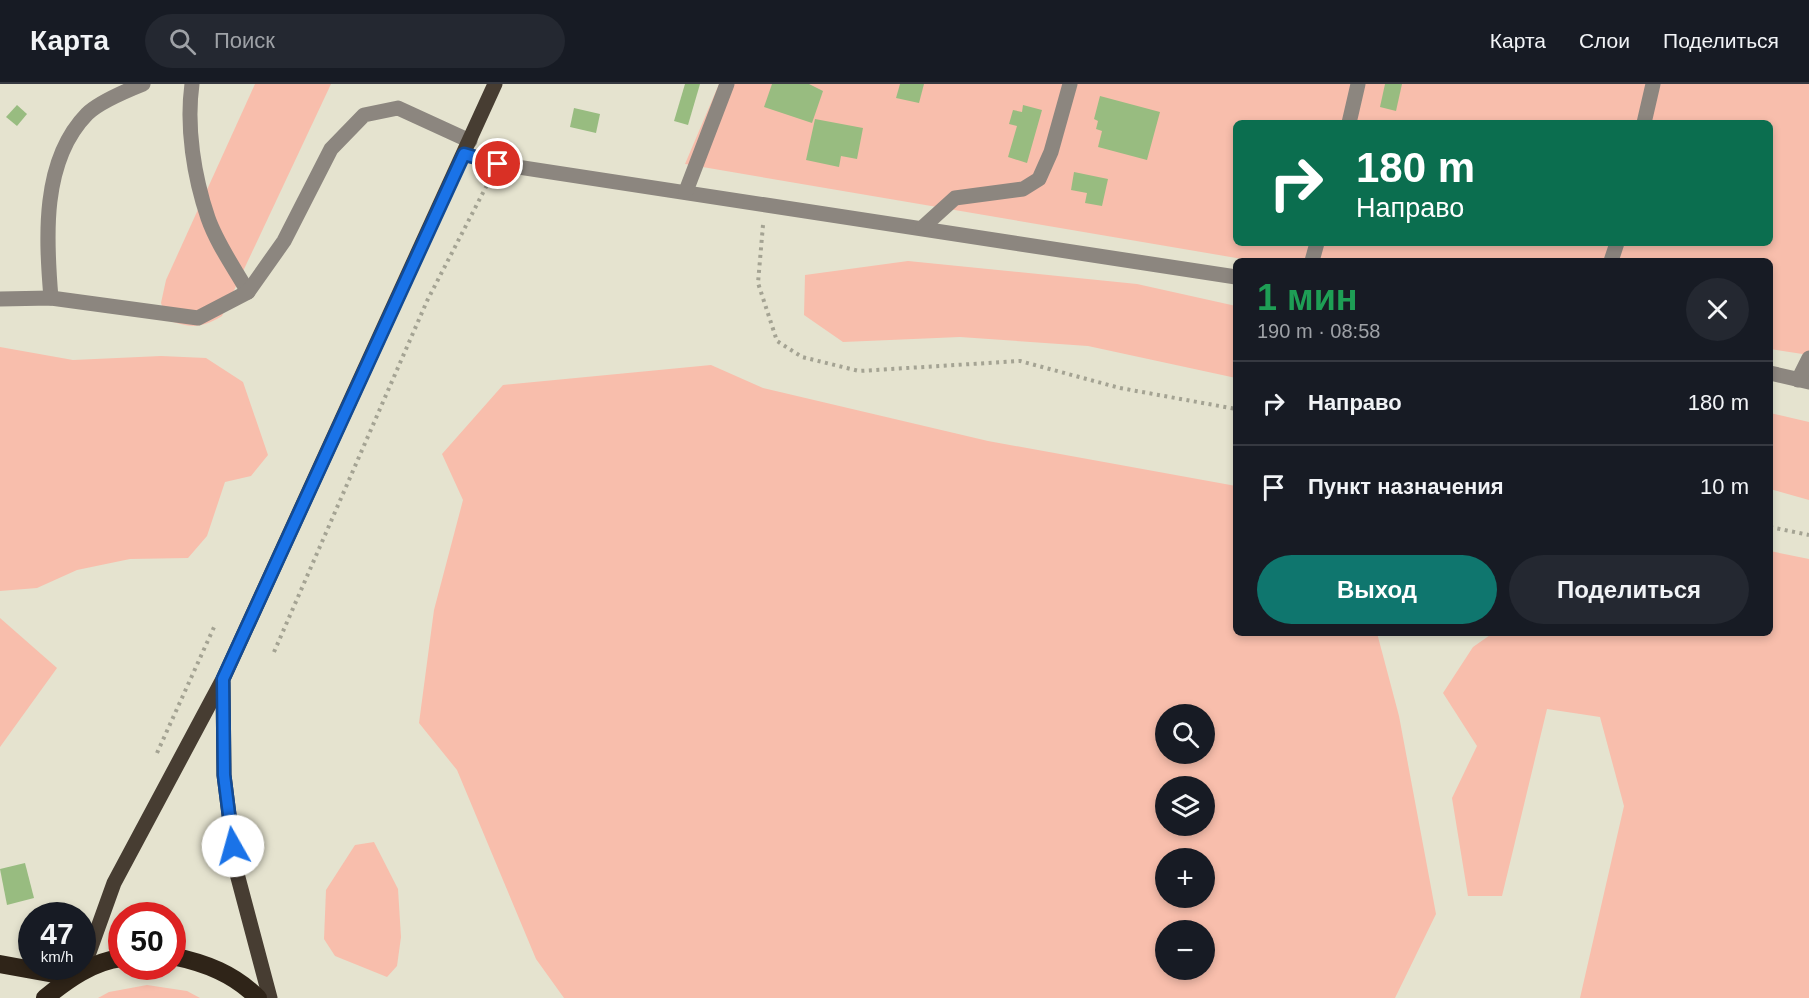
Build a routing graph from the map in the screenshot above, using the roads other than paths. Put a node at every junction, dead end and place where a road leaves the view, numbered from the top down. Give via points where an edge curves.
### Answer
1 (143, 84) edge
2 (192, 84) edge
3 (495, 84) edge
4 (727, 84) edge
5 (1070, 84) edge
6 (1358, 84) edge
7 (1653, 84) edge
8 (1350, 120) edge
9 (1645, 120) edge
10 (467, 147) junction
11 (686, 191) junction
12 (923, 227) junction
13 (1233, 277) edge
14 (248, 292) junction
15 (51, 298) junction
16 (0, 299) edge
17 (1809, 358) edge
18 (1773, 374) edge
19 (1804, 381) edge
20 (223, 679) junction
21 (96, 927) edge
22 (186, 959) edge
23 (0, 964) edge
24 (18, 966) edge
25 (68, 980) edge
26 (45, 998) edge
27 (258, 998) edge
28 (270, 998) edge

1 - 15 lane via 87,113 66,144 55,177 46,234
2 - 14 lane via 195,166 208,220
3 - 10 main road
4 - 11 lane
5 - 12 lane via 1040,179 1023,189 955,198
6 - 8 lane
7 - 9 lane
10 - 11 lane via 498,164
10 - 14 lane via 398,108 364,115 331,149 284,241
10 - 20 main road
11 - 12 lane
12 - 13 lane
14 - 15 lane via 198,318
15 - 16 lane
17 - 19 lane
18 - 19 lane
20 - 21 main road via 114,884
20 - 28 main road via 224,775 236,870
22 - 27 highway via 203,962 243,983
23 - 24 highway
25 - 26 highway

